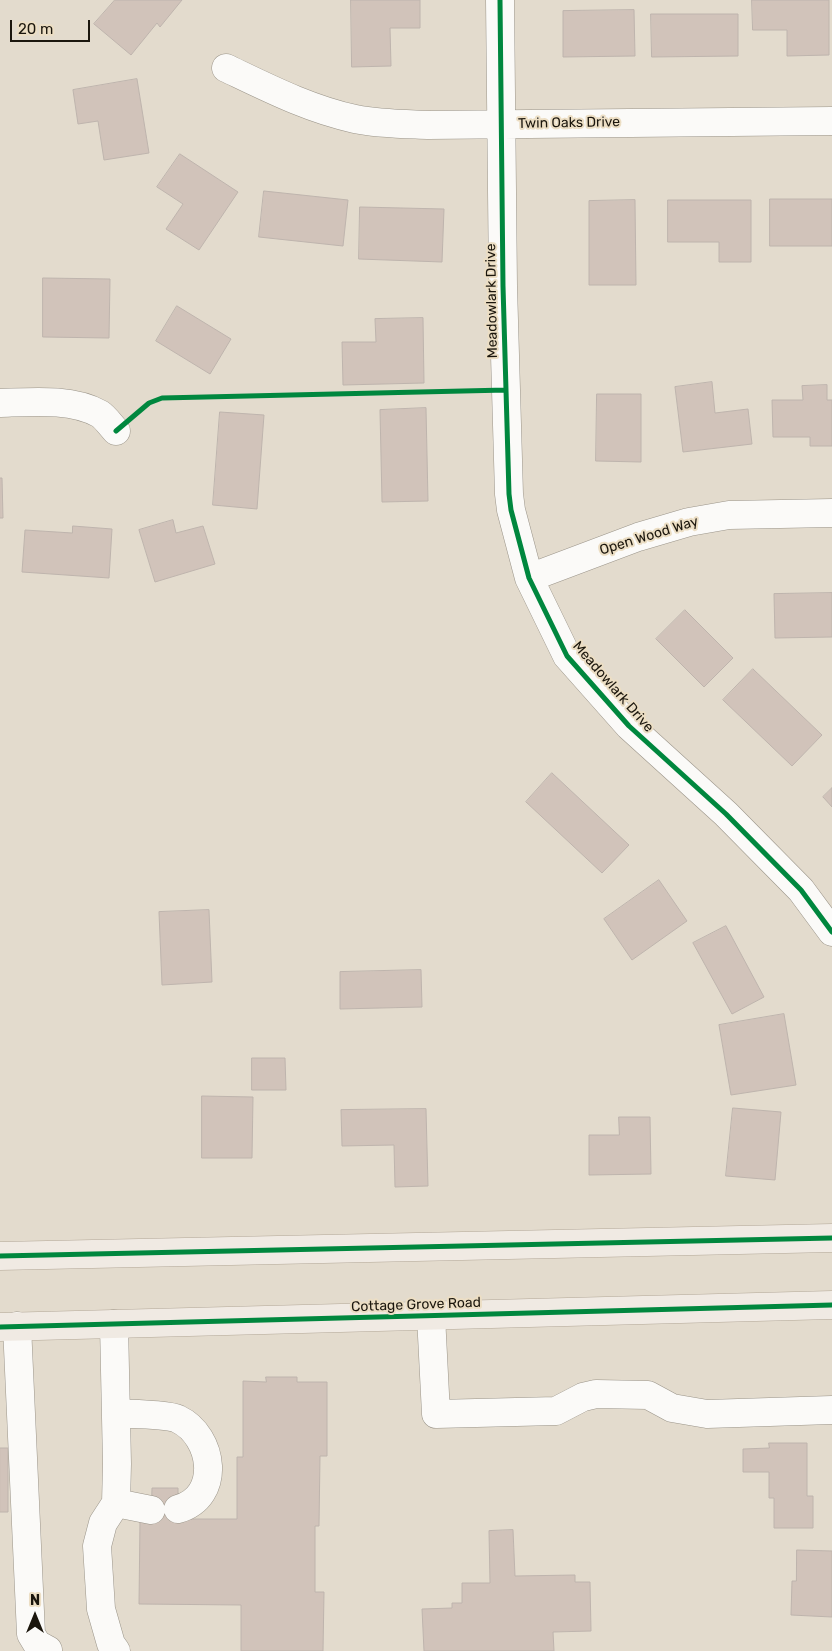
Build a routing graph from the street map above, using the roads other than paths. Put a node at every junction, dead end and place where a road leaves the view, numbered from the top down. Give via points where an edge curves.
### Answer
1 (500, 0) edge
2 (226, 68) dead end
3 (832, 121) edge
4 (501, 124) junction
5 (0, 403) edge
6 (116, 431) dead end
7 (832, 513) edge
8 (530, 578) junction
9 (832, 932) edge
10 (832, 1238) edge
11 (0, 1256) edge
12 (832, 1305) edge
13 (431, 1316) junction
14 (114, 1324) junction
15 (9, 1326) edge
16 (832, 1410) edge
17 (116, 1413) junction
18 (116, 1503) junction
19 (178, 1509) dead end
20 (151, 1510) dead end
21 (48, 1650) dead end
22 (116, 1651) edge

1 - 4 street, Meadowlark Drive
2 - 4 street, Twin Oaks Drive via 319,110 357,119 428,125
3 - 4 street, Twin Oaks Drive
4 - 8 street, Meadowlark Drive via 509,494
5 - 6 street via 50,402 86,408 102,415
7 - 8 street, Open Wood Way via 729,515 689,522 638,537
8 - 9 street, Meadowlark Drive via 567,656 629,726 726,814 801,890
10 - 11 main road
12 - 13 main road, Cottage Grove Road
13 - 14 main road, Cottage Grove Road
13 - 16 street via 436,1414 556,1411 596,1394 648,1395 672,1408 707,1414
14 - 15 main road, Cottage Grove Road
14 - 17 street
15 - 21 street via 31,1634 37,1644
17 - 18 street
17 - 19 street via 176,1418 195,1431 202,1442 208,1476 203,1492 188,1506
18 - 20 street
18 - 22 street via 102,1523 97,1546 100,1609

